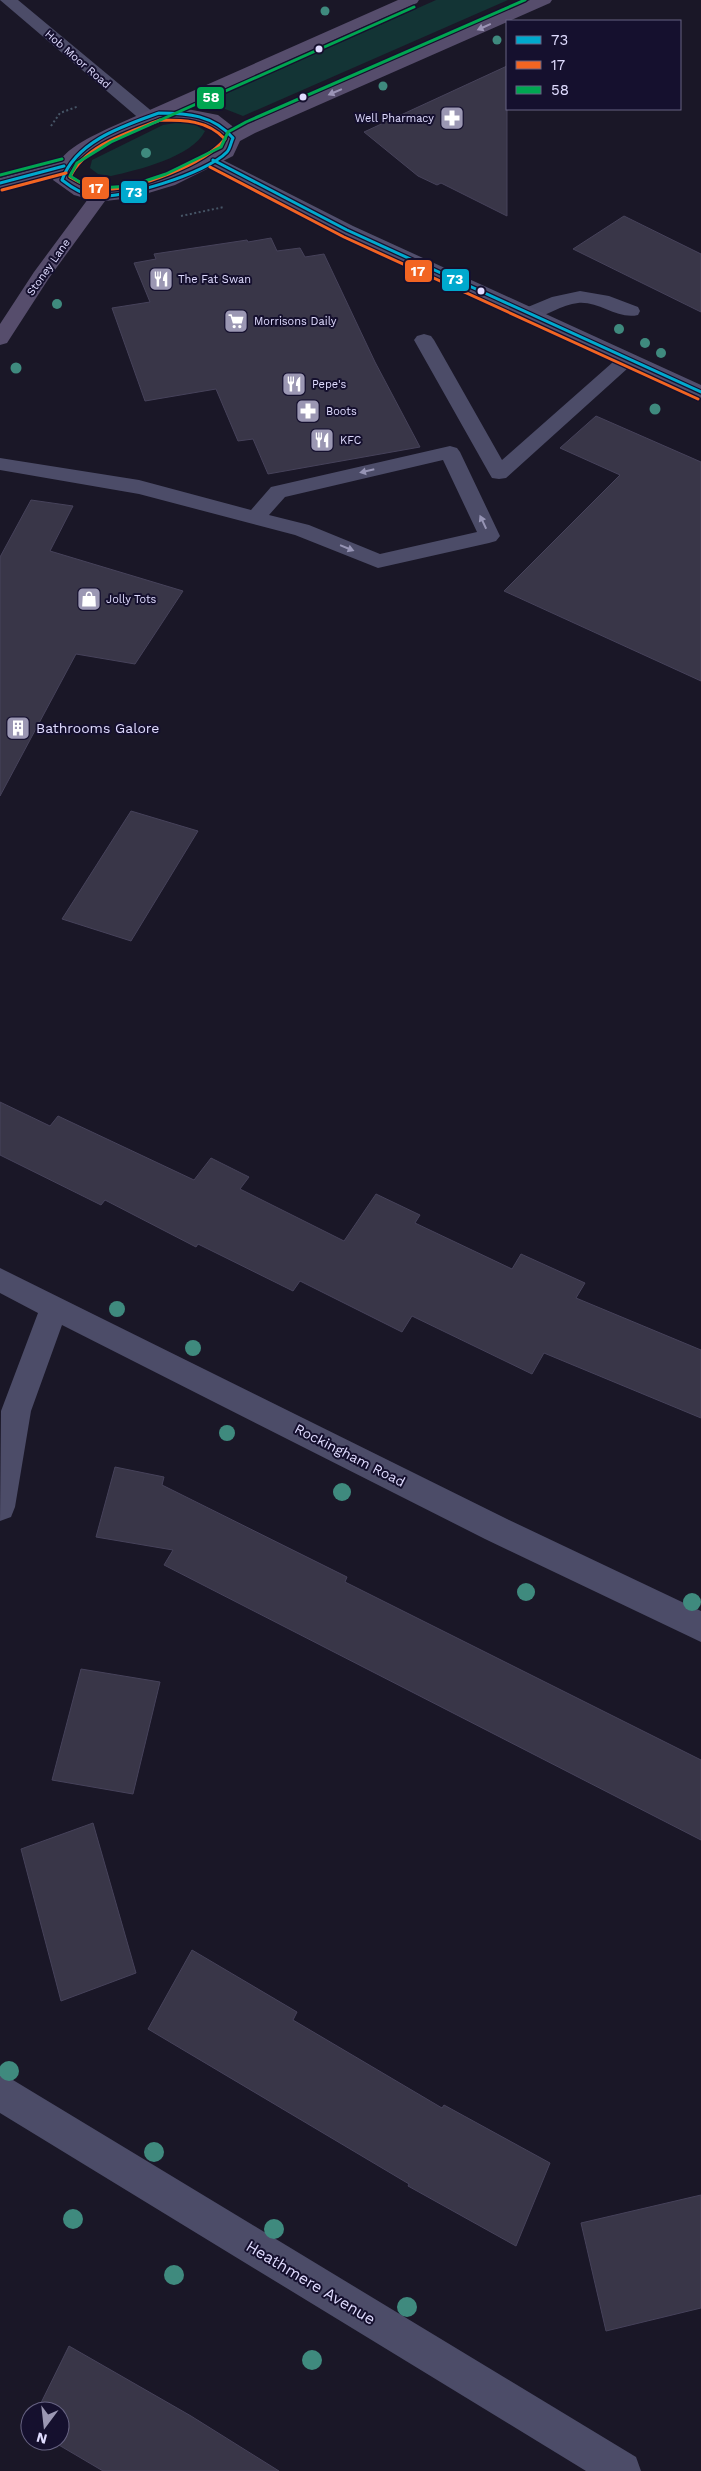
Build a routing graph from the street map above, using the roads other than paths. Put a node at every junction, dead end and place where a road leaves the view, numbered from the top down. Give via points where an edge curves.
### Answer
1 (8, 0) edge
2 (411, 0) edge
3 (544, 0) edge
4 (154, 115) junction
5 (233, 138) junction
6 (213, 160) junction
7 (64, 166) junction
8 (0, 183) edge
9 (99, 196) junction
10 (632, 311) dead end
11 (530, 313) junction
12 (0, 340) edge
13 (424, 340) dead end
14 (628, 359) junction
15 (701, 392) edge
16 (0, 464) edge
17 (255, 518) junction
18 (0, 1280) edge
19 (54, 1307) junction
20 (0, 1507) edge
21 (701, 1627) edge
22 (0, 2093) edge
23 (622, 2471) edge

1 - 4 street, Hob Moor Road
2 - 4 main road
3 -> 5 main road
4 - 5 main road via 183,113 204,116 221,123
4 - 7 main road via 83,149
5 - 6 main road via 227,152
6 - 9 main road via 169,181 125,194
6 - 11 street via 347,230
7 - 8 street
7 - 9 main road via 61,175 68,185
9 - 12 main road, Stoney Lane
10 - 11 street via 601,298 583,295 564,298
11 - 14 street
13 - 14 street via 499,473
14 - 15 street
16 - 17 street via 139,487
17 -> 17 street via 302,530 378,561 489,536 450,452 278,492
18 - 19 street, Rockingham Road
19 - 20 street via 16,1411
19 - 21 street, Rockingham Road via 479,1520
22 - 23 street, Heathmere Avenue

